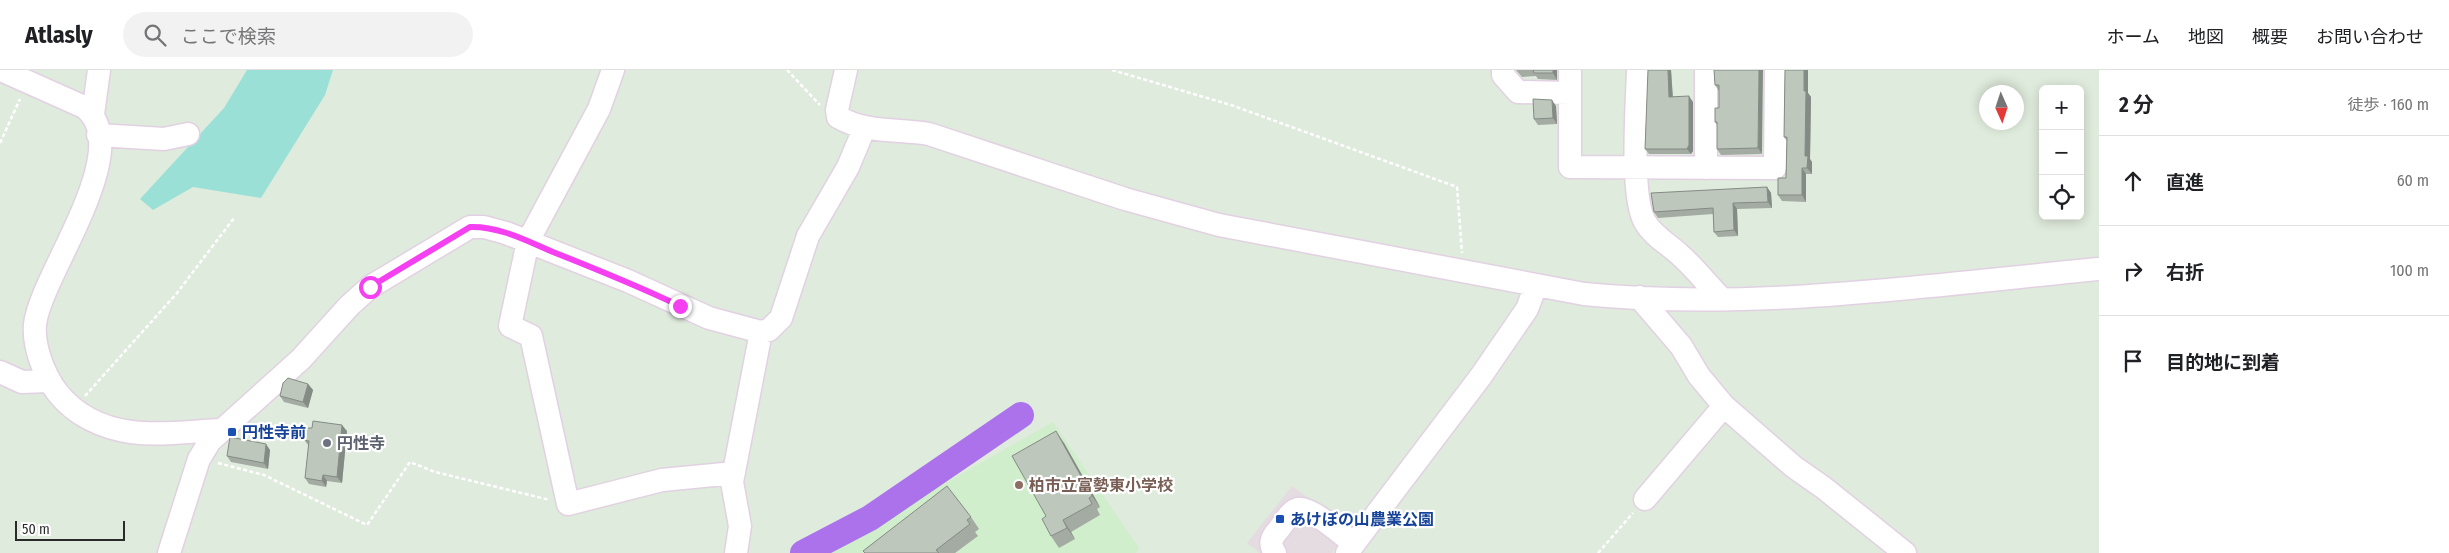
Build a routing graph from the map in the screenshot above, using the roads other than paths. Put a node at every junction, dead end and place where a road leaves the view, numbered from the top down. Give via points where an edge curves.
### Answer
1 (1, 70) edge
2 (99, 70) edge
3 (613, 70) edge
4 (846, 70) edge
5 (1503, 70) edge
6 (1570, 70) edge
7 (1638, 70) edge
8 (1706, 70) edge
9 (1776, 70) edge
10 (1570, 92) junction
11 (96, 125) junction
12 (864, 129) junction
13 (188, 134) dead end
14 (1637, 168) junction
15 (1706, 168) junction
16 (528, 241) junction
17 (2099, 269) edge
18 (1536, 285) junction
19 (1640, 297) junction
20 (1721, 298) junction
21 (761, 332) junction
22 (0, 372) edge
23 (48, 381) junction
24 (1724, 406) junction
25 (220, 432) junction
26 (734, 473) junction
27 (1645, 499) road end
28 (1351, 549) edge
29 (169, 553) edge
30 (736, 553) edge
31 (1275, 553) edge
32 (1905, 553) edge

1 - 11 street via 84,107
2 - 11 street
3 - 16 street via 599,109
4 - 12 street via 838,117
5 - 10 street via 1503,75 1518,92
6 - 10 street
7 - 14 street
8 - 15 street
9 - 15 street via 1775,168
10 - 14 street via 1570,167
11 - 13 street via 164,139
11 - 23 street via 97,174 35,325 36,342
12 - 18 street via 929,134 1125,199 1219,225
12 - 21 street via 848,167 808,236 781,318 769,330
14 - 15 street
14 - 20 street via 1640,211 1646,223
16 - 21 street via 709,318
16 - 25 street via 484,227 470,227 425,252 370,287 348,306 301,359
16 - 26 street via 510,326 530,336 568,504 662,480
17 - 20 street via 1851,293
18 - 19 street via 1584,294
18 - 28 street via 1527,309 1491,361
19 - 20 street
19 - 24 street via 1681,346 1699,376
21 - 26 street
22 - 23 street via 22,382
23 - 25 street via 74,408 105,426 133,432
24 - 27 street
24 - 32 street via 1794,467
25 - 29 street via 199,459
26 - 30 street via 733,495 740,526
28 - 31 street via 1310,511 1297,509 1272,537

